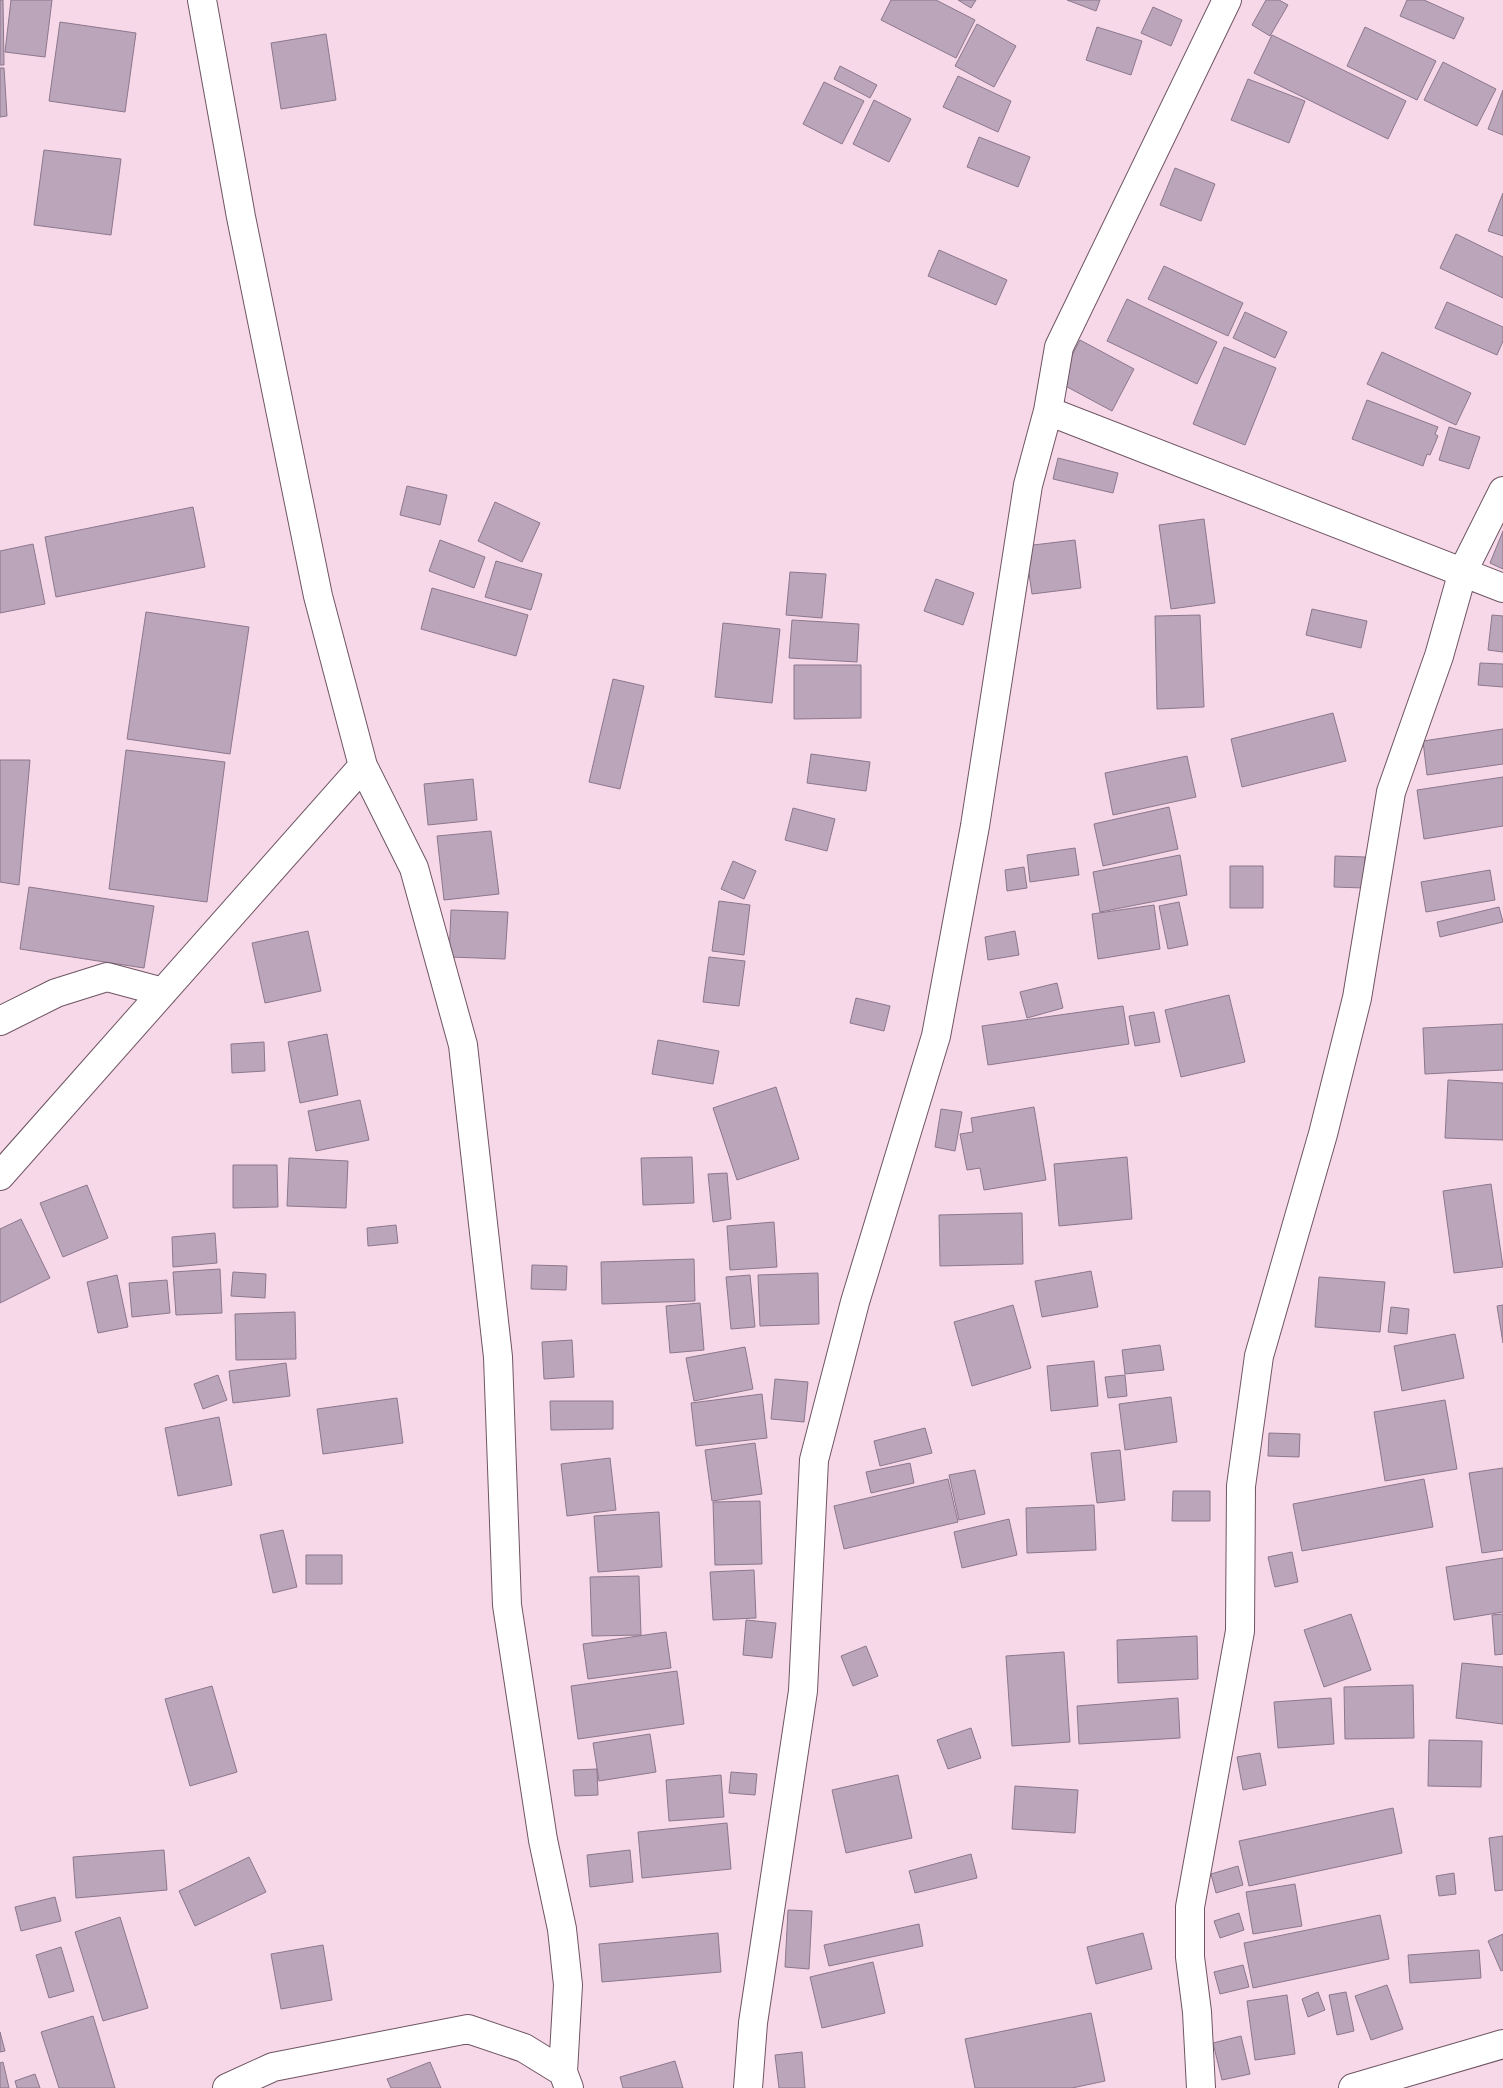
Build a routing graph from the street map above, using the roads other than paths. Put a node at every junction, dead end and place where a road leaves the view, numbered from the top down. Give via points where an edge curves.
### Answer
1 (202, 0) edge
2 (1226, 0) edge
3 (1048, 411) junction
4 (1503, 490) edge
5 (1463, 572) junction
6 (1503, 588) edge
7 (363, 766) junction
8 (163, 992) junction
9 (0, 1021) edge
10 (0, 1176) edge
11 (1503, 2044) edge
12 (566, 2080) edge
13 (227, 2088) edge
14 (748, 2088) edge
15 (1201, 2088) edge
16 (1353, 2088) edge

1 - 7 street via 241,217 318,596
2 - 3 street via 1059,347
3 - 5 street
3 - 14 street via 1028,485 975,826 936,1036 855,1302 814,1460 803,1691 753,2023
4 - 5 street
5 - 6 street
5 - 15 street via 1439,656 1391,792 1357,998 1323,1134 1259,1356 1241,1486 1240,1631 1190,1907 1190,1957
7 - 8 street
7 - 12 street via 414,868 463,1045 498,1357 507,1605 543,1840 562,1929 568,1985
8 - 9 street via 107,977 56,993
8 - 10 street
11 - 16 street
12 - 13 street via 524,2048 468,2029 273,2067

